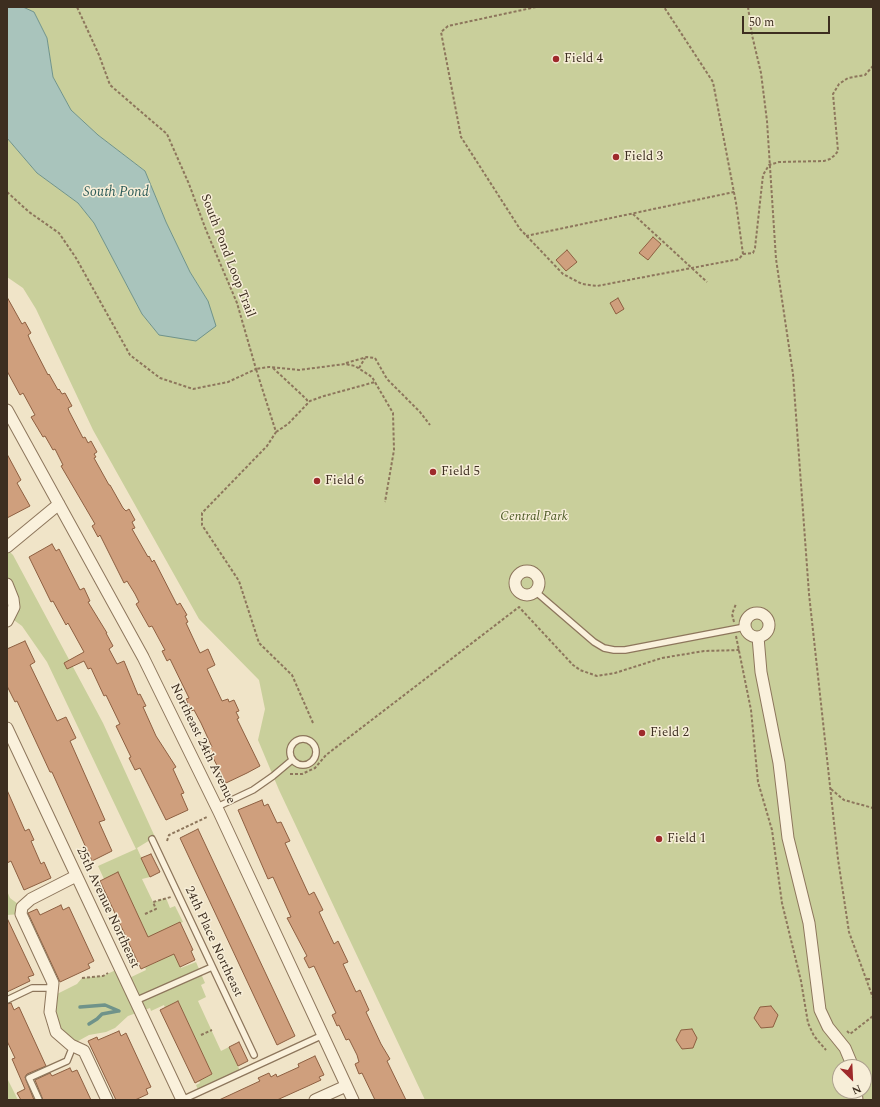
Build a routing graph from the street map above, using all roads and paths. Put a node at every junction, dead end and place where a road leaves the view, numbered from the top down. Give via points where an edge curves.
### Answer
1 (77, 7) edge
2 (536, 7) edge
3 (664, 7) edge
4 (748, 7) edge
5 (873, 66) edge
6 (769, 165) junction
7 (7, 192) edge
8 (734, 192) junction
9 (633, 214) junction
10 (526, 236) junction
11 (743, 254) junction
12 (692, 268) junction
13 (707, 282) dead end
14 (365, 358) junction
15 (345, 364) junction
16 (271, 368) junction
17 (359, 368) junction
18 (256, 369) junction
19 (375, 382) junction
20 (307, 404) junction
21 (7, 410) edge
22 (430, 425) dead end
23 (276, 432) junction
24 (385, 502) dead end
25 (59, 504) junction
26 (7, 548) edge
27 (7, 584) edge
28 (536, 592) dead end
29 (736, 604) dead end
30 (7, 621) edge
31 (740, 628) junction
32 (758, 637) junction
33 (740, 650) junction
34 (313, 723) dead end
35 (7, 728) edge
36 (292, 760) junction
37 (289, 774) dead end
38 (830, 789) junction
39 (217, 807) junction
40 (873, 808) edge
41 (207, 817) dead end
42 (152, 839) dead end
43 (167, 841) dead end
44 (76, 876) junction
45 (178, 895) junction
46 (145, 914) dead end
47 (212, 967) junction
48 (108, 973) dead end
49 (82, 978) dead end
50 (867, 979) junction
51 (873, 979) edge
52 (53, 988) junction
53 (873, 998) edge
54 (7, 1000) edge
55 (135, 1002) junction
56 (873, 1016) edge
57 (212, 1030) dead end
58 (845, 1031) dead end
59 (201, 1035) dead end
60 (323, 1035) junction
61 (73, 1046) junction
62 (826, 1050) dead end
63 (254, 1055) dead end
64 (850, 1059) edge
65 (346, 1086) junction
66 (39, 1100) edge
67 (107, 1100) edge
68 (182, 1100) edge
69 (315, 1100) edge
70 (353, 1100) edge

1 - 18 path, South Pond Loop Trail via 110,86 167,134 237,303
2 - 10 path via 448,26 440,36 461,136
3 - 8 path via 713,82
4 - 6 path via 763,93
5 - 6 path via 865,75 848,78 839,84 833,94 838,151 835,155 824,161 779,162
6 - 11 path via 763,175 755,248 752,253
6 - 38 path via 776,259 793,374 809,594
7 - 18 path via 29,212 59,233 76,258 130,355 160,378 193,389 228,382
8 - 9 path
8 - 11 path
9 - 10 path
9 - 12 path
10 - 12 path via 557,270 582,284 597,286
11 - 12 path via 739,259
12 - 13 path
14 - 15 path
14 - 17 path
14 - 22 path via 375,358 387,379
15 - 16 path via 299,370
15 - 17 path
16 - 18 path
16 - 20 path via 307,400
17 - 19 path
18 - 23 path, South Pond Loop Trail
19 - 20 path via 324,396
19 - 24 path via 393,413 394,450
20 - 23 path via 288,424
21 - 25 street, Northeast 24th Avenue
23 - 34 path via 267,446 202,513 202,525 239,581 259,643 292,675
25 - 26 street
25 - 39 street, Northeast 24th Avenue via 143,657
27 - 30 street via 14,607
28 - 31 lane via 594,642 614,650
29 - 31 path via 732,614
31 - 32 street via 751,636
31 - 32 street via 749,615 757,612 765,615 769,622 768,630
31 - 33 path
32 - 64 street via 761,672 779,763 788,838 809,923 820,1010
33 - 37 path via 704,650 662,658 597,676 573,665 519,607 326,755 315,768 302,774
33 - 62 path via 750,703 758,782 772,830 782,903 801,980 808,1023 814,1036
35 - 44 street, 25th Avenue Northeast
36 - 36 lane via 303,765 311,762 315,756 313,744 306,739 296,740 289,751
36 - 39 lane via 254,790
38 - 40 path via 844,800
38 - 50 path via 849,932
39 - 60 street, Northeast 24th Avenue
41 - 43 path via 169,835
42 - 45 lane, 24th Place Northeast
44 - 52 street via 31,898 22,908 23,920 53,983
44 - 55 street, 25th Avenue Northeast
45 - 46 path via 153,902 156,909
45 - 47 lane, 24th Place Northeast
47 - 55 lane
47 - 63 lane, 24th Place Northeast
48 - 49 path via 103,976
50 - 51 path
50 - 53 path
52 - 54 lane via 32,988
52 - 61 street via 50,1012 52,1022 59,1035
55 - 68 street, 25th Avenue Northeast
56 - 58 path via 850,1034
57 - 59 path
60 - 65 street, Northeast 24th Avenue
60 - 68 lane
61 - 66 lane via 67,1061 29,1078
61 - 67 street via 86,1054
65 - 69 street
65 - 70 street, Northeast 24th Avenue

